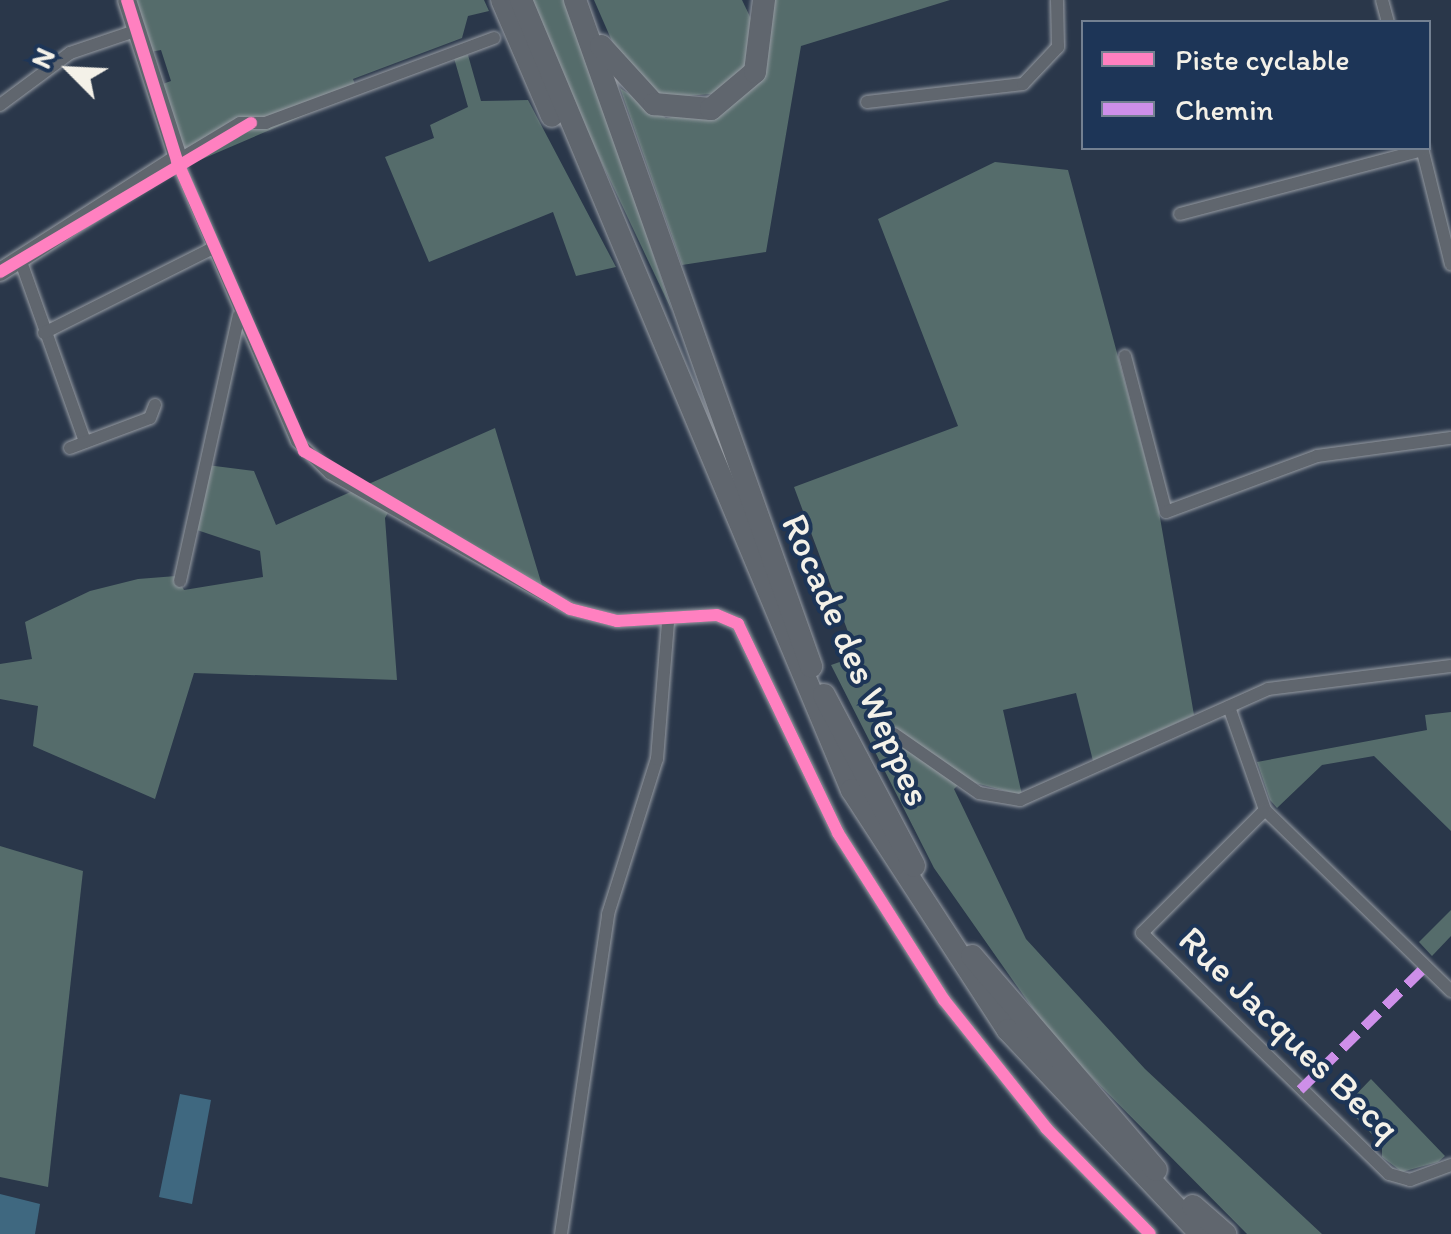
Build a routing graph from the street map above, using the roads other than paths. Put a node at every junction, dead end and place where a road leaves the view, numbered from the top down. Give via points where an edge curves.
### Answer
1 (502, 0) edge
2 (521, 0) edge
3 (575, 0) edge
4 (584, 0) edge
5 (751, 0) edge
6 (764, 0) edge
7 (1058, 0) edge
8 (129, 12) edge
9 (494, 38) dead end
10 (762, 40) junction
11 (867, 102) dead end
12 (0, 104) edge
13 (1418, 150) edge
14 (1422, 150) edge
15 (177, 160) junction
16 (1451, 186) edge
17 (1434, 190) junction
18 (1180, 214) dead end
19 (213, 248) junction
20 (20, 259) junction
21 (1451, 264) edge
22 (0, 272) edge
23 (239, 316) junction
24 (44, 333) junction
25 (663, 339) junction
26 (1125, 356) dead end
27 (155, 405) dead end
28 (1451, 438) edge
29 (85, 442) junction
30 (70, 448) dead end
31 (180, 581) dead end
32 (668, 623) junction
33 (1451, 666) edge
34 (1229, 707) junction
35 (894, 734) dead end
36 (1266, 810) junction
37 (1451, 991) edge
38 (1451, 1165) edge
39 (561, 1234) edge
40 (1150, 1234) edge
41 (1201, 1234) edge
42 (1225, 1234) edge

1 - 25 highway
2 - 25 highway
3 - 42 highway, Rocade des Weppes via 779,586 875,798 1017,1016 1117,1131
4 - 10 highway via 614,70 674,112 712,109 738,94
5 - 10 highway
6 - 10 highway
7 - 11 street via 1058,47 1024,84
8 - 12 street
8 - 15 street
9 - 15 street via 251,123
13 - 18 street
14 - 17 street
15 - 19 street
15 - 20 street
16 - 17 street
17 - 21 street
19 - 23 street
19 - 24 street
20 - 22 street
20 - 24 street
23 - 31 street
23 - 32 street via 309,456 570,609
24 - 29 street
25 - 41 highway, Rocade des Weppes via 789,653 880,841 1018,1043
26 - 28 street via 1166,512 1317,456
27 - 29 street via 150,418
29 - 30 street
32 - 39 street via 657,759 606,926
32 - 40 street via 708,615 738,624 838,833 944,1000 1046,1128
33 - 34 street via 1318,678
34 - 35 street via 1020,800 971,789
34 - 36 street
36 - 37 street
36 - 38 street, Rue Jacques Becq via 1142,932 1390,1174 1410,1180

